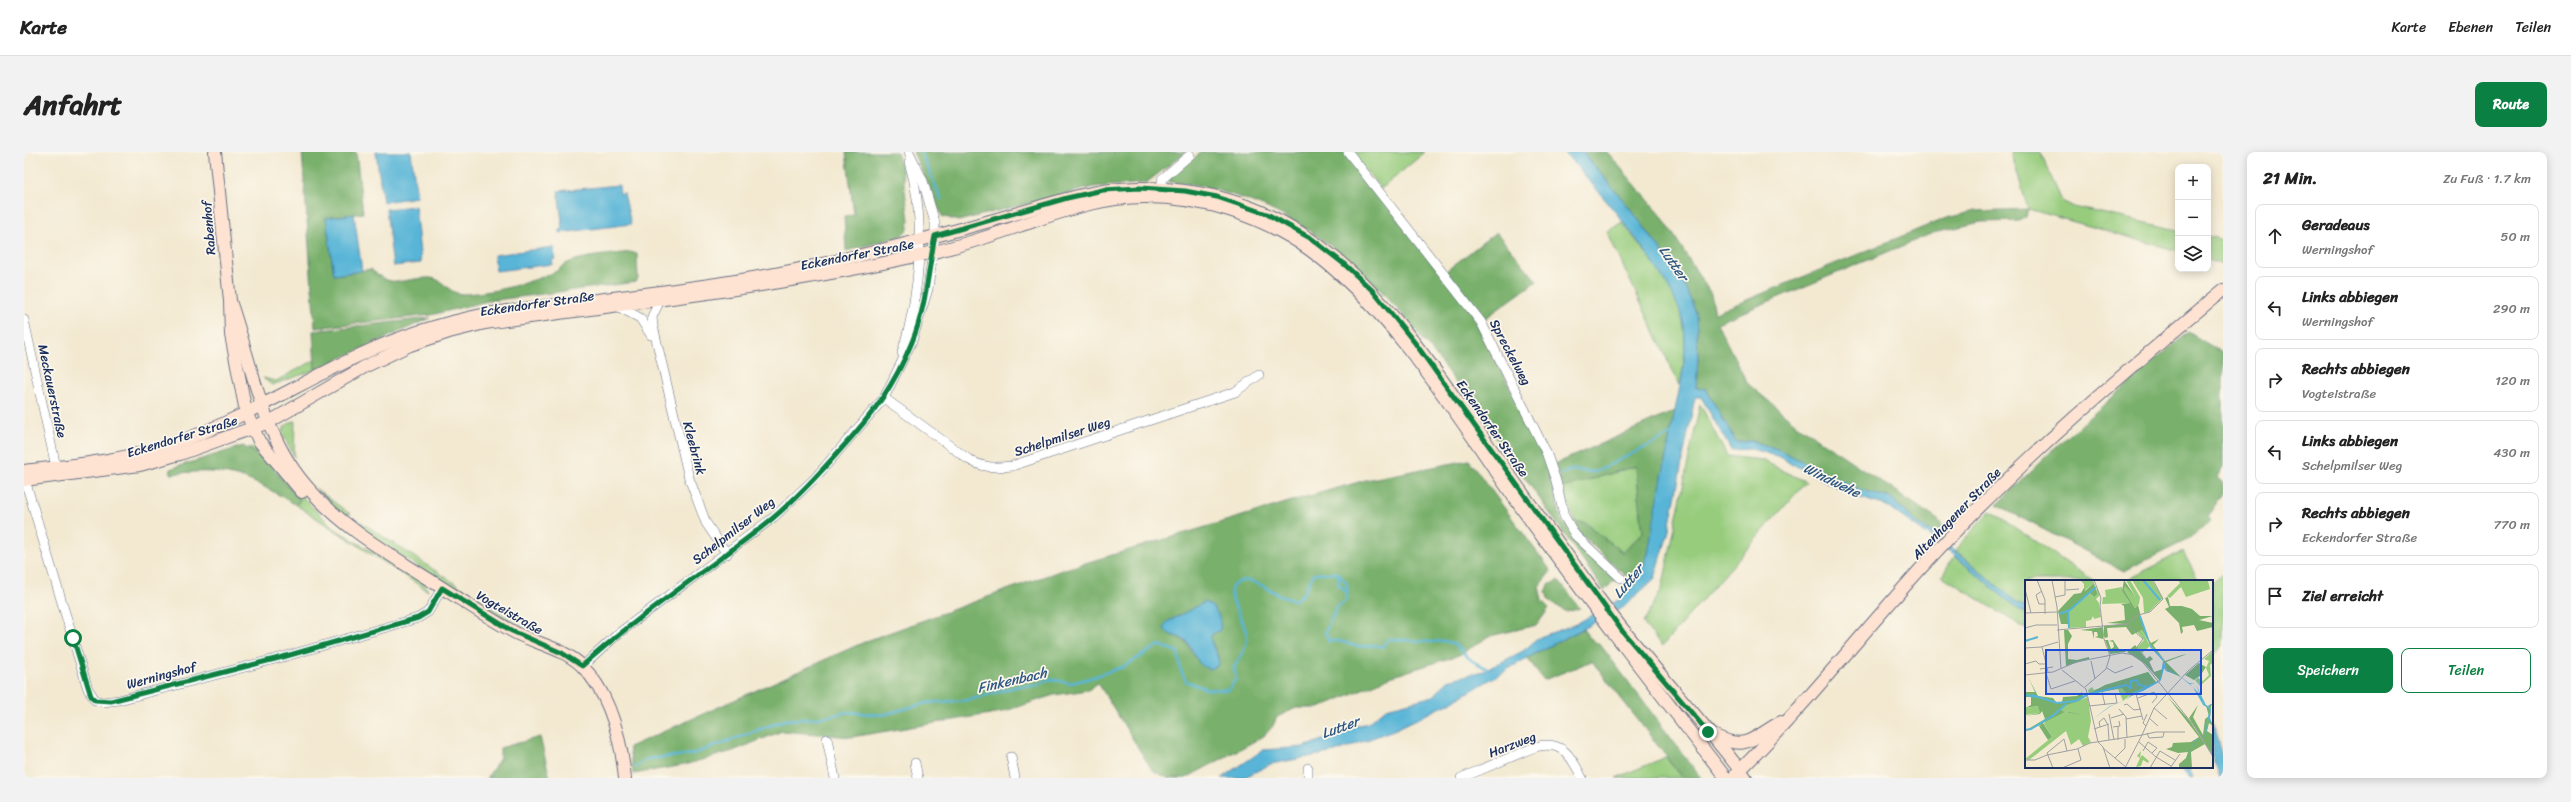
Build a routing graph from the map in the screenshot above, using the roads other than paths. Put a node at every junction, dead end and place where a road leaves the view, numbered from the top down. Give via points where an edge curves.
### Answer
1 (215, 152) edge
2 (906, 152) edge
3 (909, 152) edge
4 (1348, 152) edge
5 (1190, 155) dead end
6 (1162, 189) junction
7 (935, 236) junction
8 (921, 239) junction
9 (932, 253) junction
10 (918, 256) junction
11 (2223, 290) edge
12 (660, 300) junction
13 (230, 301) junction
14 (617, 306) junction
15 (24, 320) edge
16 (656, 343) junction
17 (27, 346) edge
18 (1259, 375) dead end
19 (892, 384) junction
20 (884, 398) junction
21 (261, 405) junction
22 (246, 412) junction
23 (269, 422) junction
24 (252, 429) junction
25 (56, 467) junction
26 (24, 477) edge
27 (343, 524) junction
28 (726, 554) junction
29 (1621, 578) dead end
30 (442, 588) junction
31 (1591, 596) junction
32 (1619, 635) junction
33 (582, 666) junction
34 (1789, 717) junction
35 (1708, 732) junction
36 (827, 739) dead end
37 (1011, 757) dead end
38 (915, 763) dead end
39 (1308, 768) dead end
40 (1479, 775) edge
41 (1739, 775) edge
42 (625, 778) edge
43 (834, 778) edge
44 (918, 778) edge
45 (1015, 778) edge
46 (1308, 778) edge
47 (1461, 778) edge
48 (1582, 778) edge
49 (1726, 778) edge

1 - 13 main road, Rabenhof
2 - 8 street, Schelpmilser Weg via 915,181
3 - 7 street, Schelpmilser Weg via 923,181 935,223
4 - 29 street, Spreckelweg via 1481,322 1546,452 1564,516 1575,535
5 - 6 street via 1162,179
6 - 7 main road, Eckendorfer Straße via 1122,188 1087,193
6 - 31 main road, Eckendorfer Straße via 1217,197 1267,214 1312,239 1373,291 1415,343
7 - 8 main road, Eckendorfer Straße
7 - 9 street, Schelpmilser Weg
8 - 10 street, Schelpmilser Weg
8 - 21 main road, Eckendorfer Straße via 787,272 486,314 448,322 363,353
9 - 10 main road, Eckendorfer Straße
9 - 19 street, Schelpmilser Weg via 928,289 912,341
9 - 31 main road, Eckendorfer Straße via 988,237 1069,208 1122,198 1157,197 1190,201 1265,223 1307,247 1366,298 1407,348
10 - 12 main road, Eckendorfer Straße via 789,282
10 - 19 street, Schelpmilser Weg via 906,342
11 - 34 main road, Altenhagener Straße via 2037,451 1934,554
12 - 14 main road, Eckendorfer Straße
12 - 16 street, Kleebrink via 652,317
13 - 21 main road, Rabenhof
13 - 22 main road, Rabenhof via 230,335
14 - 16 street, Kleebrink via 640,318
14 - 23 main road, Eckendorfer Straße via 485,323 410,345 366,366
15 - 17 street, Meckauerstraße
16 - 28 street, Kleebrink via 689,478 706,523
17 - 25 street, Meckauerstraße
18 - 20 street, Schelpmilser Weg via 1235,392 1012,466 999,468 977,465
19 - 20 street, Schelpmilser Weg
20 - 28 street, Schelpmilser Weg via 816,477 774,517
21 - 22 main road, Eckendorfer Straße
21 - 23 main road
22 - 24 main road, Eckendorfer Straße
22 - 25 main road, Eckendorfer Straße via 198,434 153,450 95,463
23 - 24 main road, Eckendorfer Straße
23 - 27 main road, Vogteistraße via 273,435 295,471
24 - 26 main road, Eckendorfer Straße via 140,465
24 - 27 main road, Vogteistraße via 259,441 308,499 331,518
25 - 26 main road, Eckendorfer Straße
26 - 30 street, Werningshof via 88,689 95,700 119,700 418,618 428,612
27 - 30 main road, Vogteistraße
28 - 33 street, Schelpmilser Weg via 619,633
30 - 33 main road, Vogteistraße via 512,631 562,653
31 - 32 main road, Eckendorfer Straße
32 - 35 main road, Eckendorfer Straße
32 - 49 main road, Eckendorfer Straße
33 - 42 main road, Vogteistraße via 608,708 621,748
34 - 35 main road via 1744,743 1726,741
34 - 41 main road, Altenhagener Straße
35 - 41 main road, Eckendorfer Straße
36 - 43 street
37 - 45 street
38 - 44 street
39 - 46 street
40 - 47 street, Harzweg
40 - 48 street, Harzweg via 1547,745 1555,746 1569,754

